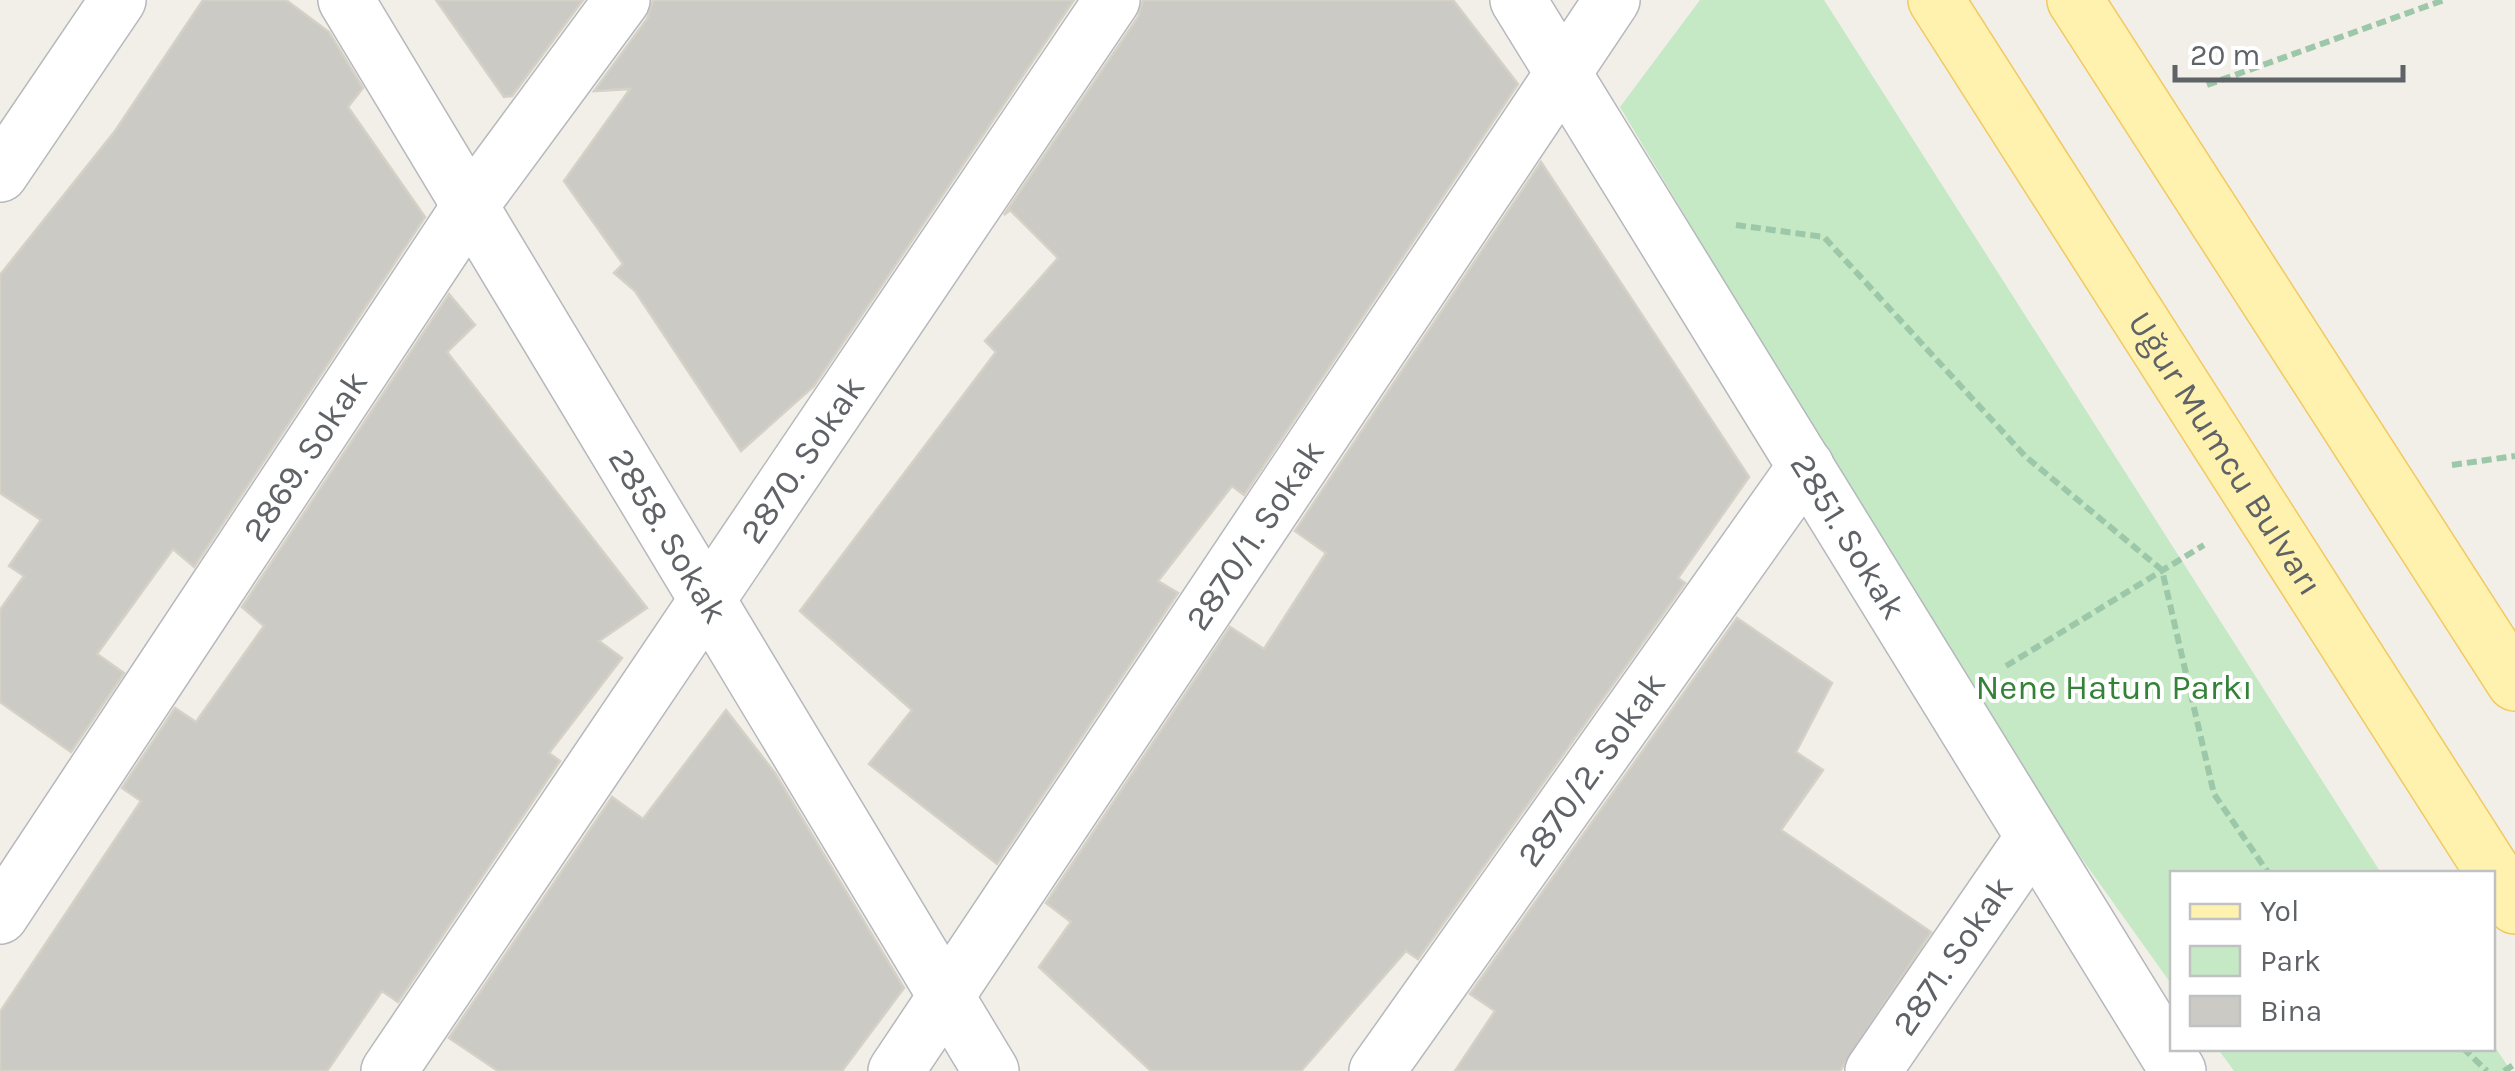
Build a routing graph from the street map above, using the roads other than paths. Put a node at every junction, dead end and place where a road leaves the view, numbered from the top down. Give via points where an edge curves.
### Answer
1 (118, 0) edge
2 (346, 0) edge
3 (622, 0) edge
4 (1112, 0) edge
5 (1518, 0) edge
6 (1612, 0) edge
7 (1936, 0) edge
8 (2075, 0) edge
9 (1564, 74) junction
10 (0, 174) edge
11 (470, 206) junction
12 (1806, 466) junction
13 (706, 596) junction
14 (2515, 683) edge
15 (2033, 838) junction
16 (2493, 871) edge
17 (2495, 875) edge
18 (2515, 906) edge
19 (0, 916) edge
20 (944, 998) junction
21 (389, 1071) edge
22 (896, 1071) edge
23 (991, 1071) edge
24 (1377, 1071) edge
25 (1872, 1071) edge
26 (2178, 1071) edge

1 - 10 street
2 - 11 street, 2858. Sokak
3 - 11 street, 2869. Sokak
4 - 13 street, 2870. Sokak
5 - 9 street, 2851. Sokak
6 - 9 street, 2870/1. Sokak
7 - 16 main road, Uğur Mumcu Bulvarı
8 - 14 main road
9 - 12 street, 2851. Sokak
9 - 20 street, 2870/1. Sokak
11 - 13 street, 2858. Sokak
11 - 19 street, 2869. Sokak
12 - 15 street, 2851. Sokak
12 - 24 street, 2870/2. Sokak
13 - 20 street, 2858. Sokak
13 - 21 street, 2870. Sokak
15 - 25 street, 2871. Sokak
15 - 26 street, 2851. Sokak
17 - 18 main road, Uğur Mumcu Bulvarı
20 - 22 street, 2870/1. Sokak
20 - 23 street, 2858. Sokak

